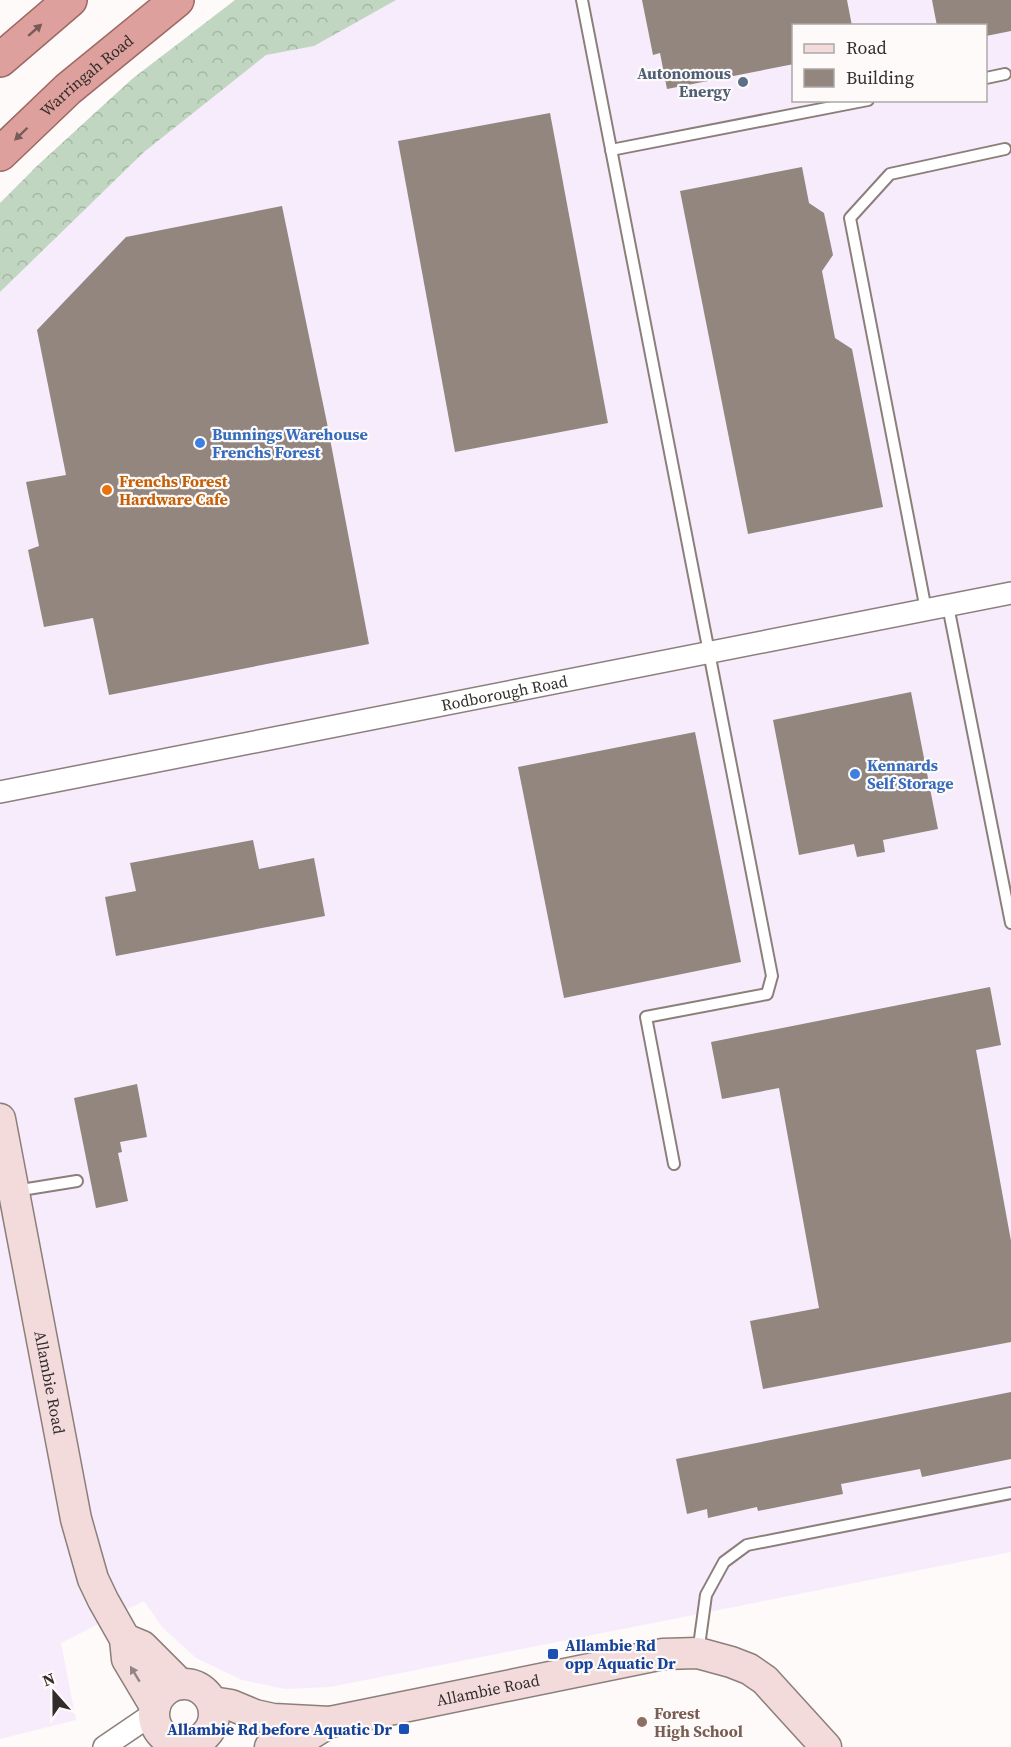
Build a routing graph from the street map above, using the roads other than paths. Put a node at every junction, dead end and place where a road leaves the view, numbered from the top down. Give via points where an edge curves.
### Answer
1 (70, 0) edge
2 (177, 0) edge
3 (582, 0) edge
4 (0, 60) edge
5 (1005, 74) dead end
6 (987, 78) edge
7 (858, 102) edge
8 (1005, 149) dead end
9 (611, 150) junction
10 (0, 154) edge
11 (1011, 593) edge
12 (948, 606) junction
13 (926, 610) junction
14 (710, 652) junction
15 (0, 792) edge
16 (1011, 923) edge
17 (0, 1119) edge
18 (674, 1164) dead end
19 (77, 1180) dead end
20 (13, 1196) junction
21 (1011, 1493) edge
22 (125, 1639) junction
23 (698, 1653) junction
24 (180, 1684) junction
25 (212, 1702) junction
26 (154, 1710) junction
27 (330, 1722) junction
28 (195, 1745) edge
29 (104, 1747) edge
30 (270, 1747) edge
31 (826, 1747) edge

4 -> 1 highway
2 -> 10 highway, Warringah Road via 68,89
3 - 9 lane
5 - 6 lane
7 - 9 lane
8 - 13 lane via 890,174 850,218
9 - 14 lane
11 - 12 street, Rodborough Road
12 - 13 street, Rodborough Road
12 - 16 lane
13 - 14 street, Rodborough Road
14 - 15 street, Rodborough Road
14 - 18 lane via 772,976 767,994 646,1017
17 - 20 main road, Allambie Road
19 - 20 lane
20 - 22 main road, Allambie Road via 76,1519 93,1579
21 - 23 lane via 747,1545 724,1562 706,1595
22 - 24 main road, Allambie Road via 142,1646
26 -> 22 main road, Allambie Road via 127,1659
23 - 27 main road, Allambie Road via 663,1654
23 - 31 main road, Allambie Road via 749,1669 765,1680
24 - 25 main road via 199,1688
24 - 26 main road via 164,1692
25 - 27 main road, Allambie Road via 273,1719
25 - 28 main road via 215,1711 211,1729
26 - 28 main road via 162,1735 178,1744
26 - 29 street
27 - 30 main road, Allambie Road via 301,1740

